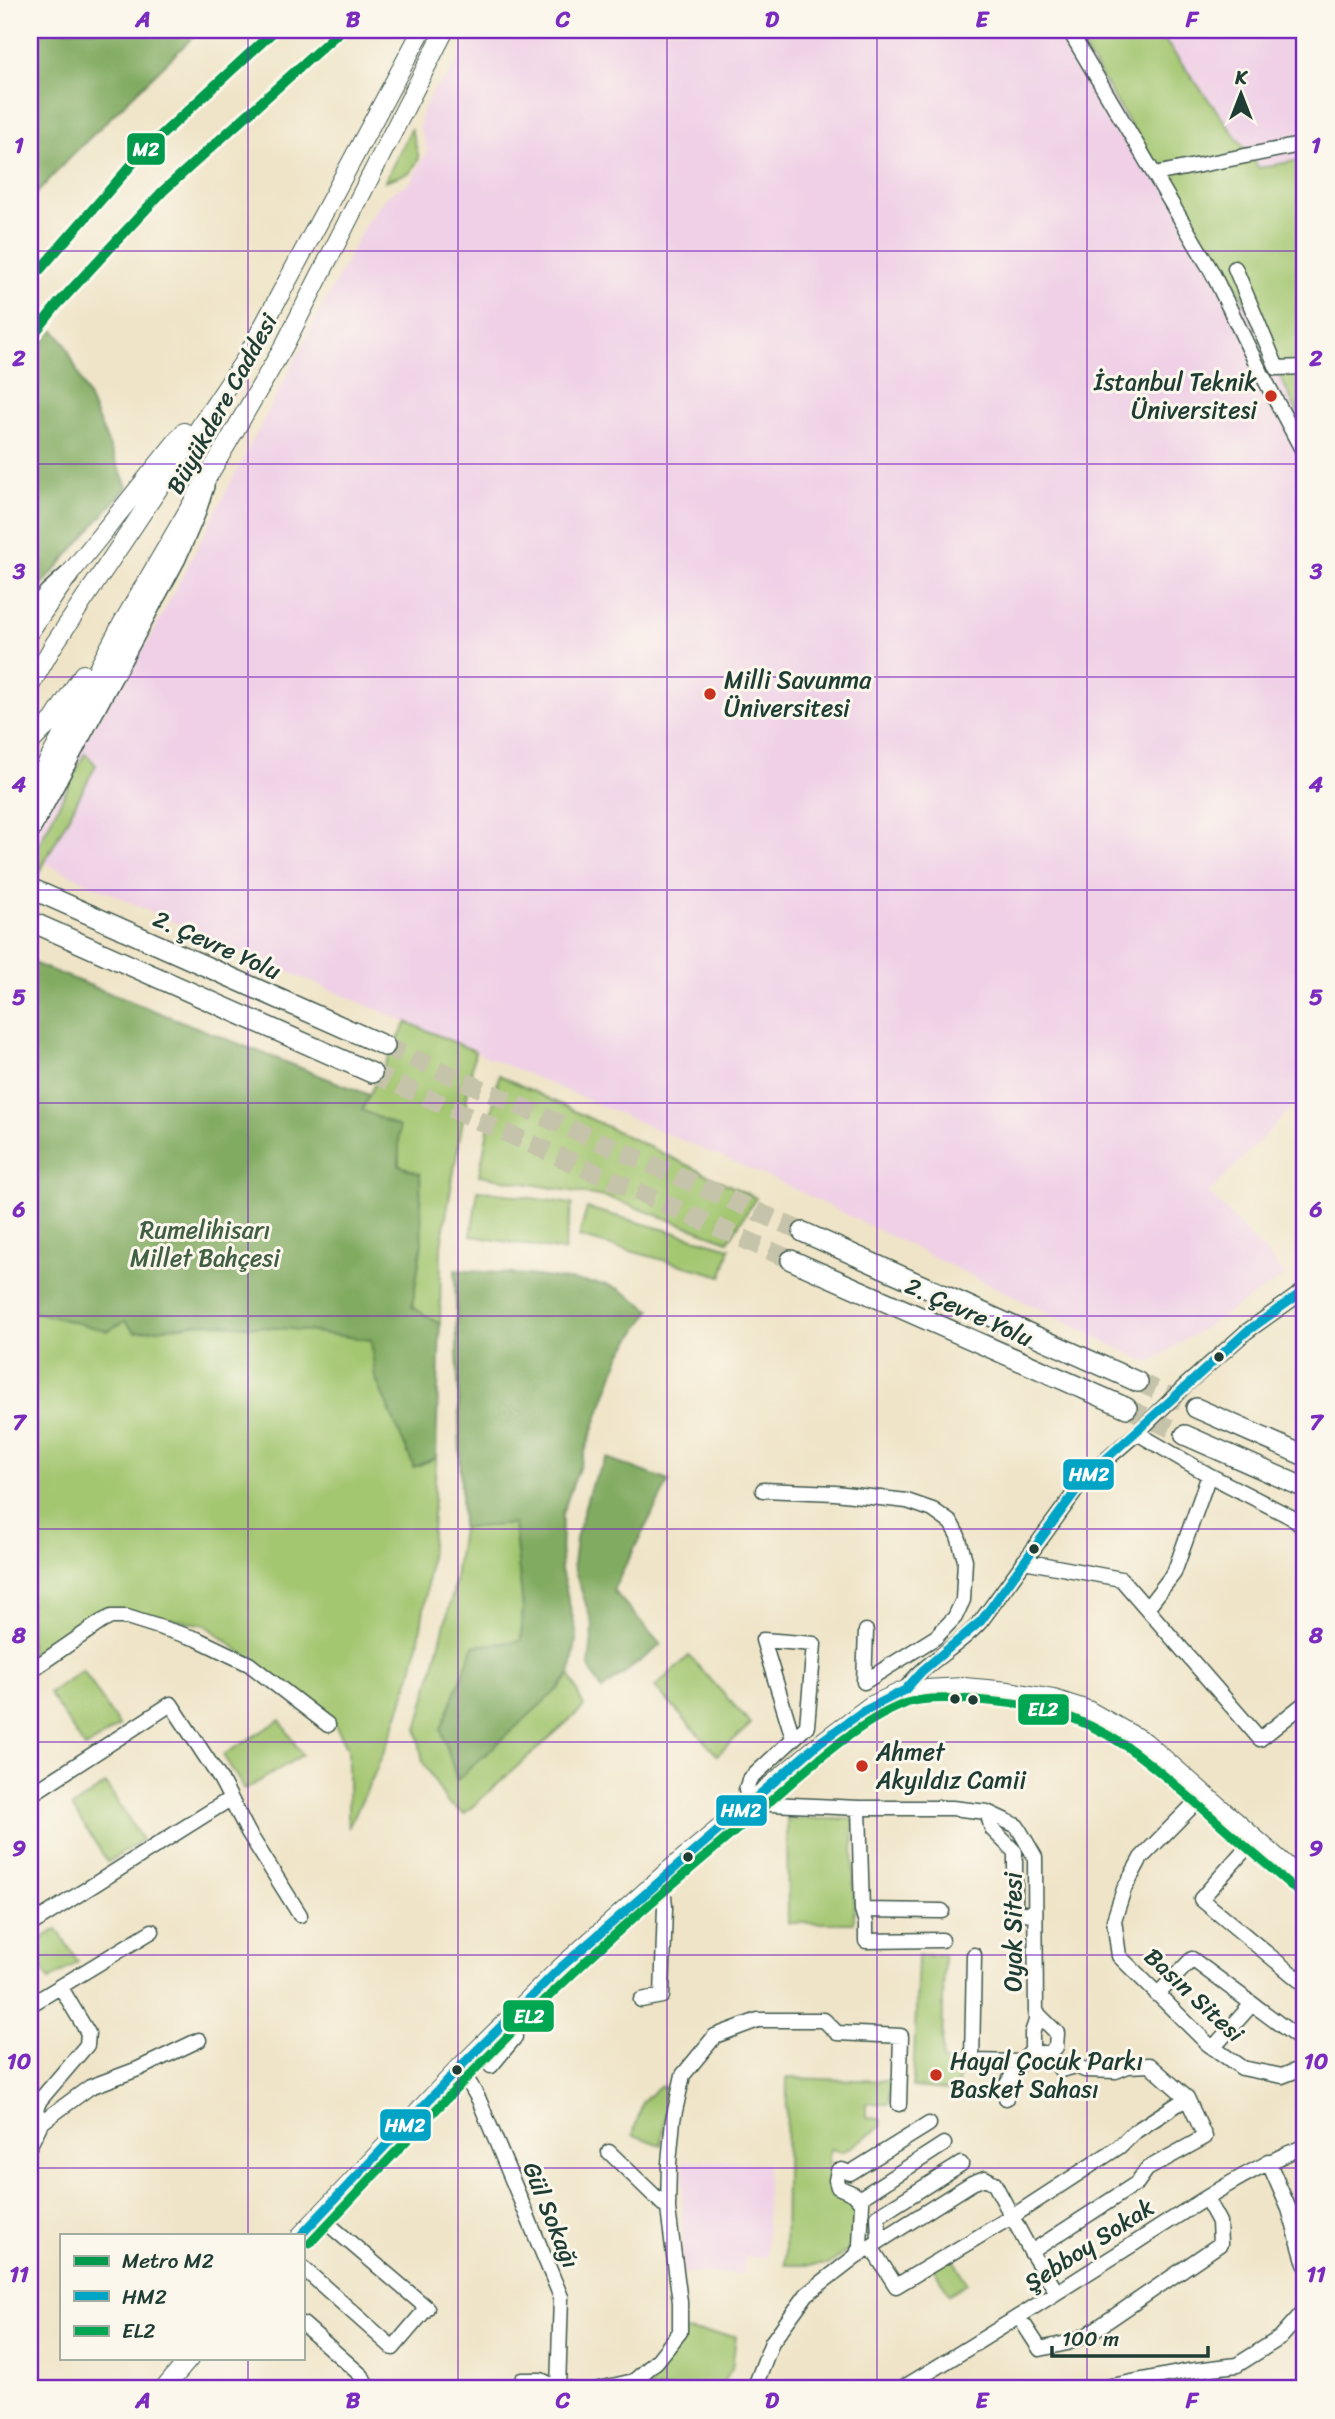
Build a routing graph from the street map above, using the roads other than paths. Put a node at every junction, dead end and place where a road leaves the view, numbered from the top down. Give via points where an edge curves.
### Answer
1 (422, 30) edge
2 (445, 30) edge
3 (1069, 30) edge
4 (1305, 144) edge
5 (1155, 174) junction
6 (1235, 268) dead end
7 (1305, 367) edge
8 (217, 401) junction
9 (1305, 455) edge
10 (204, 486) junction
11 (68, 576) junction
12 (30, 616) edge
13 (123, 622) junction
14 (30, 631) edge
15 (31, 683) edge
16 (30, 743) edge
17 (30, 795) edge
18 (30, 830) edge
19 (30, 888) edge
20 (30, 921) edge
21 (385, 1046) tunnel mouth
22 (372, 1073) tunnel mouth
23 (803, 1232) tunnel mouth
24 (791, 1260) tunnel mouth
25 (1305, 1290) edge
26 (1138, 1382) tunnel mouth
27 (1127, 1408) tunnel mouth
28 (1196, 1408) tunnel mouth
29 (1137, 1433) junction
30 (1185, 1435) tunnel mouth
31 (1305, 1455) edge
32 (1209, 1475) junction
33 (1305, 1488) edge
34 (763, 1490) dead end
35 (1305, 1529) edge
36 (1024, 1561) junction
37 (1147, 1608) junction
38 (866, 1631) dead end
39 (30, 1671) edge
40 (905, 1690) junction
41 (1305, 1703) edge
42 (328, 1725) dead end
43 (793, 1738) junction
44 (1204, 1794) junction
45 (30, 1795) edge
46 (230, 1799) junction
47 (750, 1803) junction
48 (859, 1808) junction
49 (1255, 1838) junction
50 (1305, 1882) edge
51 (655, 1884) junction
52 (862, 1910) junction
53 (942, 1911) dead end
54 (300, 1915) dead end
55 (30, 1925) edge
56 (152, 1931) dead end
57 (942, 1940) dead end
58 (974, 1955) dead end
59 (1305, 1973) edge
60 (60, 1986) junction
61 (1157, 1995) junction
62 (641, 2000) dead end
63 (1252, 2004) junction
64 (30, 2005) edge
65 (1036, 2012) junction
66 (503, 2025) junction
67 (199, 2040) dead end
68 (1305, 2043) edge
69 (1213, 2048) junction
70 (1032, 2051) junction
71 (1049, 2054) junction
72 (1021, 2062) junction
73 (460, 2067) junction
74 (492, 2067) dead end
75 (1305, 2067) edge
76 (1006, 2098) dead end
77 (1187, 2098) junction
78 (899, 2104) dead end
79 (41, 2123) junction
80 (929, 2124) dead end
81 (944, 2144) dead end
82 (30, 2145) edge
83 (1305, 2146) edge
84 (609, 2151) dead end
85 (1268, 2161) junction
86 (961, 2164) dead end
87 (1206, 2198) junction
88 (859, 2199) junction
89 (668, 2208) junction
90 (318, 2216) junction
91 (1013, 2216) junction
92 (301, 2234) edge
93 (1302, 2238) edge
94 (875, 2244) junction
95 (1031, 2252) junction
96 (856, 2256) junction
97 (1305, 2264) edge
98 (304, 2270) edge
99 (1057, 2292) junction
100 (1305, 2310) edge
101 (304, 2325) edge
102 (1025, 2326) dead end
103 (188, 2360) edge
104 (1305, 2387) edge
105 (164, 2389) edge
106 (364, 2389) edge
107 (518, 2389) edge
108 (562, 2389) edge
109 (598, 2389) edge
110 (754, 2389) edge
111 (901, 2389) edge
112 (1096, 2389) edge
113 (1293, 2389) edge

1 - 8 main road, Büyükdere Caddesi via 271,314
2 - 10 main road, Büyükdere Caddesi via 284,346
3 - 5 street
4 - 5 street
5 - 9 street via 1212,272
6 - 7 street via 1277,368
8 - 11 main road via 192,422
8 - 15 main road, Büyükdere Caddesi
10 - 13 main road, Büyükdere Caddesi
10 - 18 highway via 176,558
11 - 12 highway
11 - 14 main road
13 - 16 main road via 100,643 54,719
13 - 17 main road, Büyükdere Caddesi
19 - 21 highway, 2. Çevre Yolu
20 - 22 highway
23 - 26 highway, 2. Çevre Yolu
24 - 27 highway, 2. Çevre Yolu
25 - 29 street via 1236,1341
28 - 31 highway
29 - 32 street
29 - 36 street via 1086,1477
30 - 33 highway
32 - 35 street via 1291,1517
32 - 37 street via 1174,1573
34 - 38 street via 907,1501 933,1510 951,1523 965,1560 963,1600 955,1617 936,1637 864,1682
36 - 37 street via 1121,1579
36 - 40 street via 970,1634 913,1678
37 - 41 street via 1260,1740
39 - 42 street via 101,1622 127,1617 197,1639 249,1664
40 - 44 main road via 964,1687 1072,1704 1145,1742
40 - 47 main road via 870,1706
43 - 43 street via 807,1726 814,1644 763,1640
43 - 47 street via 749,1780
44 - 49 main road
44 - 61 street, Basın Sitesi via 1141,1858 1114,1920 1119,1956
45 - 46 street via 171,1704
46 - 54 street
46 - 55 street
47 - 48 street, Oyak Sitesi
47 - 51 main road
48 - 52 street
48 - 65 street, Oyak Sitesi via 988,1812 1017,1826 1035,1857
49 - 50 main road
49 - 59 street via 1201,1899 1299,1980
51 - 62 street via 665,1907 662,1996
51 - 66 main road
52 - 53 street
52 - 57 street via 866,1941
56 - 60 street
58 - 72 street via 972,2061
60 - 64 street
60 - 79 street via 88,2034 88,2045 40,2100 36,2109
61 - 63 street via 1192,1959
61 - 69 street, Basın Sitesi
63 - 68 street
63 - 69 street
65 - 70 street, Oyak Sitesi
65 - 71 street via 1057,2034 1056,2047
66 - 73 main road
66 - 74 street via 515,2037
67 - 79 street via 90,2087
69 - 75 street, Basın Sitesi via 1242,2068 1282,2076
70 - 71 street
70 - 72 street
71 - 77 street via 1062,2076 1076,2066 1116,2071 1150,2065
72 - 76 street via 1007,2084
73 - 90 main road
73 - 108 street, Gül Sokağı via 479,2100 561,2297
77 - 91 street
77 - 95 street via 1205,2137 1147,2169 1137,2183
78 - 89 street via 901,2036 836,2033 824,2020 758,2020 715,2036 683,2075 668,2162
79 - 82 street
80 - 88 street via 850,2173 838,2171 838,2187
81 - 88 street
83 - 85 street, Şebboy Sokak
84 - 89 street
85 - 87 street, Şebboy Sokak
85 - 93 street
86 - 94 street via 878,2216
87 - 99 street, Şebboy Sokak
87 - 102 street via 1219,2222 1220,2244 1067,2343 1040,2350
88 - 96 street via 862,2210
89 - 109 street via 680,2332 634,2381
90 - 92 main road
90 - 98 street via 427,2308 393,2348
91 - 94 street via 994,2182 985,2178
91 - 94 street via 895,2287
91 - 95 street
93 - 97 street
94 - 96 street
95 - 99 street
96 - 110 street via 820,2282 793,2312 772,2342
99 - 111 street, Şebboy Sokak
100 - 112 street via 1280,2338 1237,2365
101 - 106 street via 362,2376
103 - 105 main road
104 - 113 street
107 - 108 street via 522,2381 541,2380

